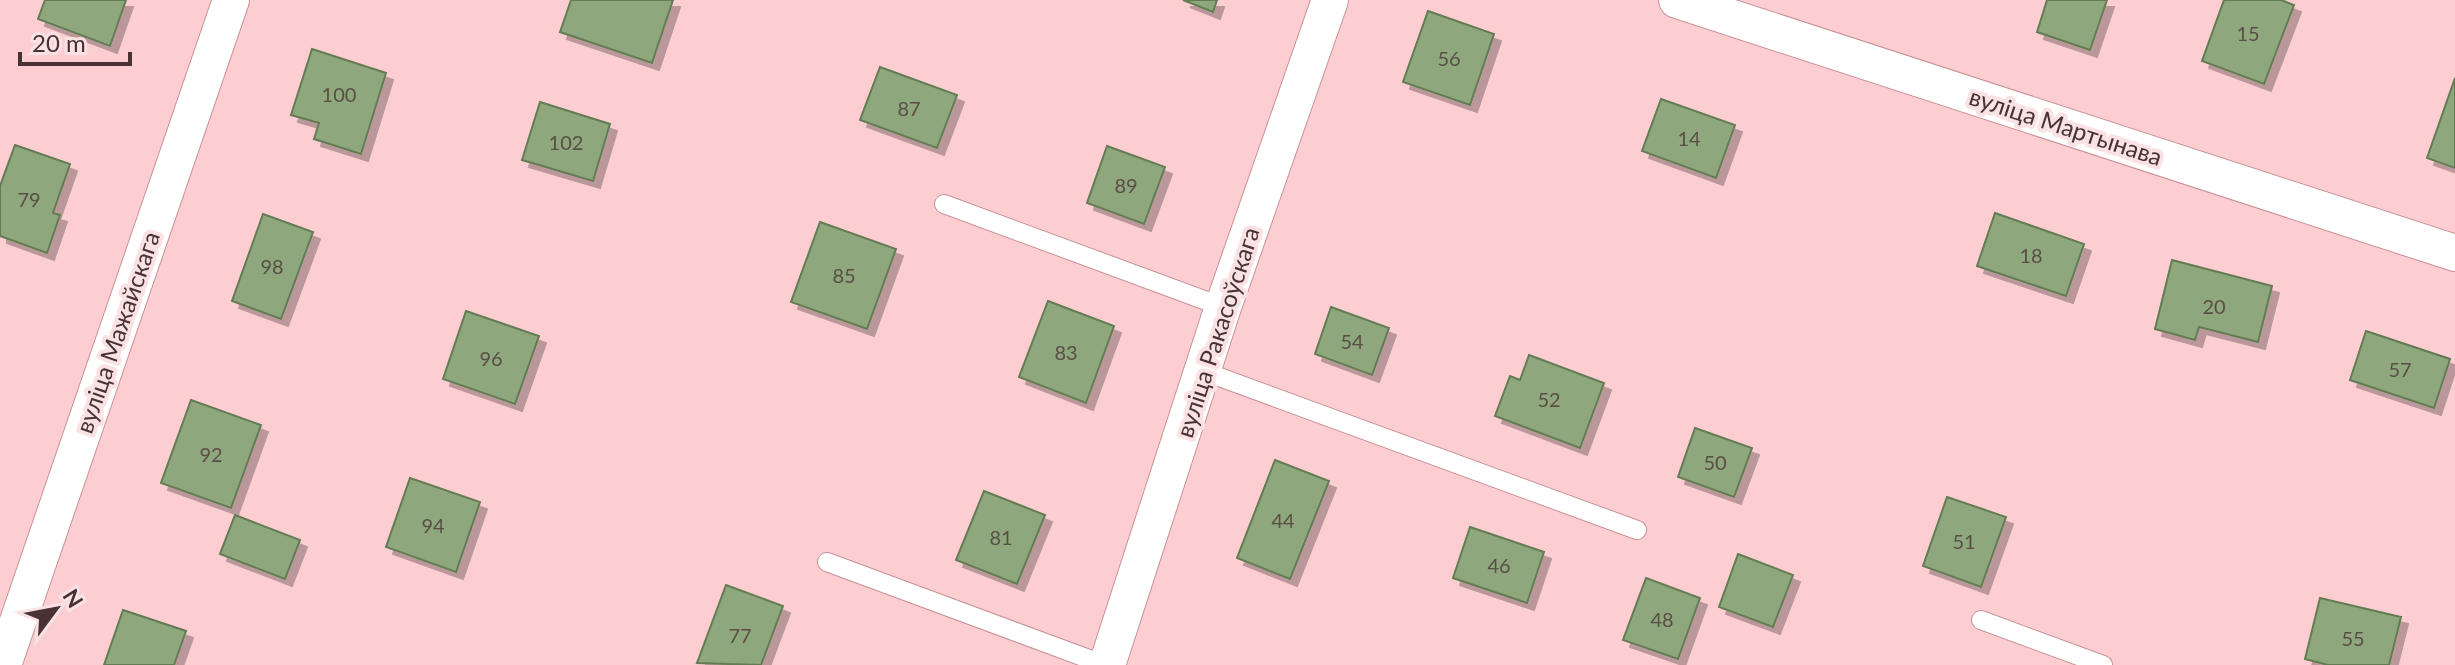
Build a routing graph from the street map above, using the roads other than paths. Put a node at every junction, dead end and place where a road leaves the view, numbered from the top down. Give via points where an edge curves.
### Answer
1 (231, 0) edge
2 (1330, 0) edge
3 (1677, 0) edge
4 (944, 204) dead end
5 (2455, 253) edge
6 (1223, 307) junction
7 (1203, 371) junction
8 (1637, 530) dead end
9 (827, 562) dead end
10 (1981, 620) dead end
11 (3, 665) edge
12 (1106, 665) edge
13 (2103, 665) edge

1 - 11 street, вуліца Мажайскага
2 - 6 street, вуліца Ракасоўскага
3 - 5 street, вуліца Мартынава
4 - 6 lane
6 - 7 street, вуліца Ракасоўскага
7 - 8 lane
7 - 12 street, вуліца Ракасоўскага
9 - 12 lane
10 - 13 lane

